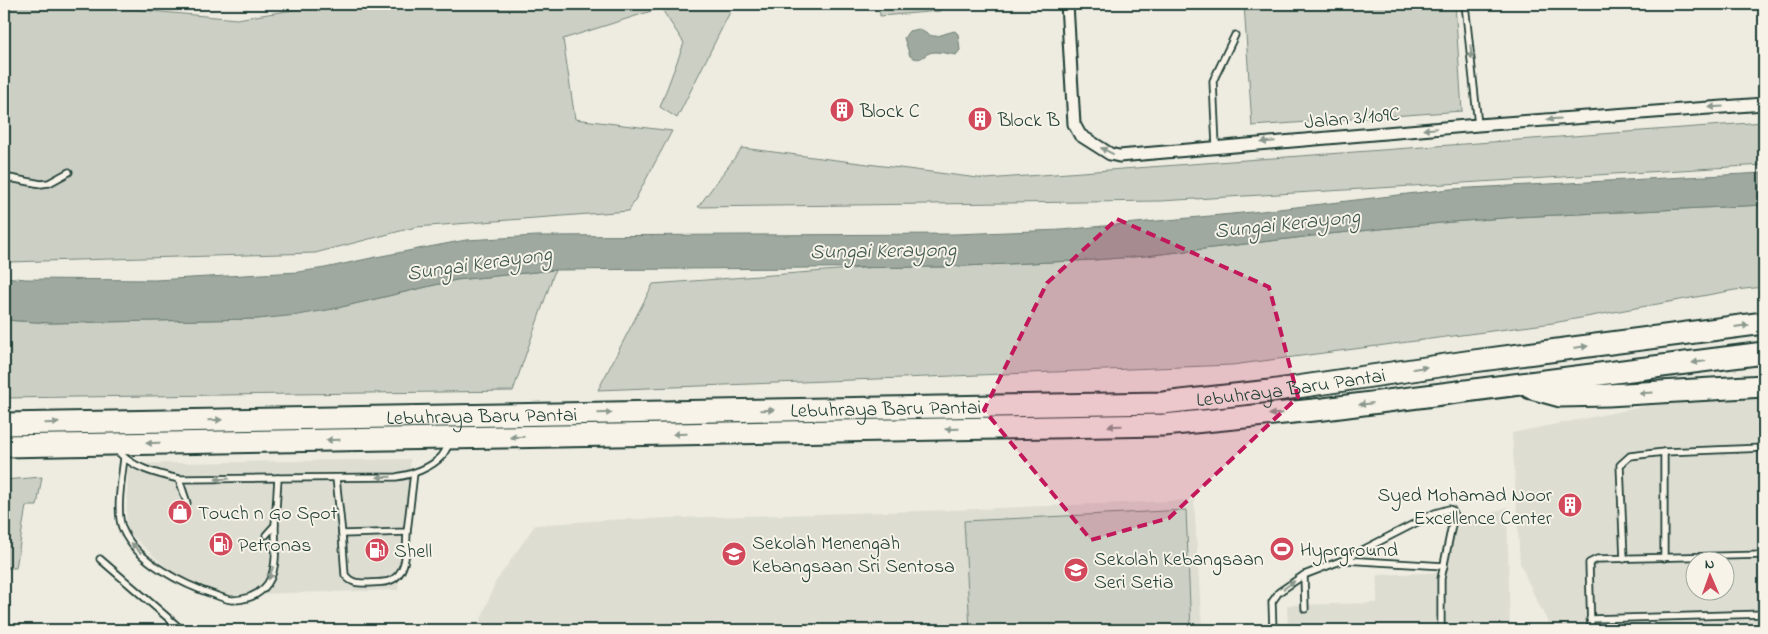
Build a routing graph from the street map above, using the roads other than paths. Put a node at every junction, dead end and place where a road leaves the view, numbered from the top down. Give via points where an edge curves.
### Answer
1 (1067, 4) edge
2 (1466, 4) edge
3 (1234, 35) dead end
4 (1764, 104) edge
5 (1478, 125) junction
6 (1216, 146) junction
7 (69, 172) dead end
8 (4, 177) edge
9 (1764, 323) edge
10 (1764, 353) edge
11 (1519, 385) junction
12 (1764, 386) edge
13 (4, 424) edge
14 (452, 438) junction
15 (4, 446) edge
16 (1764, 448) edge
17 (118, 451) junction
18 (1664, 452) junction
19 (414, 473) junction
20 (278, 478) junction
21 (336, 478) junction
22 (179, 479) junction
23 (187, 503) dead end
24 (275, 525) junction
25 (408, 532) junction
26 (342, 534) junction
27 (266, 535) dead end
28 (1764, 555) edge
29 (1664, 558) junction
30 (100, 559) dead end
31 (1624, 559) junction
32 (1343, 560) junction
33 (1444, 566) junction
34 (1304, 575) junction
35 (1305, 609) dead end
36 (1764, 614) edge
37 (1590, 619) junction
38 (182, 630) edge
39 (1273, 630) edge
40 (1441, 630) edge
41 (1590, 630) edge

6 -> 1 street, Jalan 3/109C via 1119,156 1110,154 1080,135 1074,124
2 -> 5 lane
3 - 6 lane via 1213,81
4 -> 5 street, Jalan 3/109C
5 -> 6 street, Jalan 3/109C
7 - 8 lane via 49,183 40,184
13 -> 9 highway, Lebuhraya Baru Pantai via 1163,403
10 -> 11 highway, Lebuhraya Baru Pantai
12 -> 11 highway via 1560,396
11 -> 14 highway, Lebuhraya Baru Pantai via 1164,425
14 -> 17 highway, Lebuhraya Baru Pantai
14 - 19 lane via 442,456
15 - 17 highway, Lebuhraya Baru Pantai
16 - 18 lane
17 - 22 lane via 154,474
24 -> 17 lane via 274,571 265,587 250,598 231,600 186,584 140,553 122,530
18 - 29 lane
18 - 31 lane via 1630,456 1620,465
19 -> 21 lane via 396,477
19 - 25 lane
20 - 21 lane
20 -> 22 lane
20 - 24 lane
21 - 26 lane
22 - 23 lane
24 - 27 lane
25 - 26 lane
25 - 26 lane via 403,567 396,577 388,582 359,583 345,574
28 - 29 lane
29 - 31 lane
30 - 38 lane
31 - 37 lane via 1597,559 1590,563
32 - 33 lane
32 - 33 lane via 1449,509 1454,515
32 - 34 lane
33 - 40 lane via 1440,594
34 - 35 lane
39 -> 34 lane via 1273,598
36 - 37 lane
37 - 41 lane

